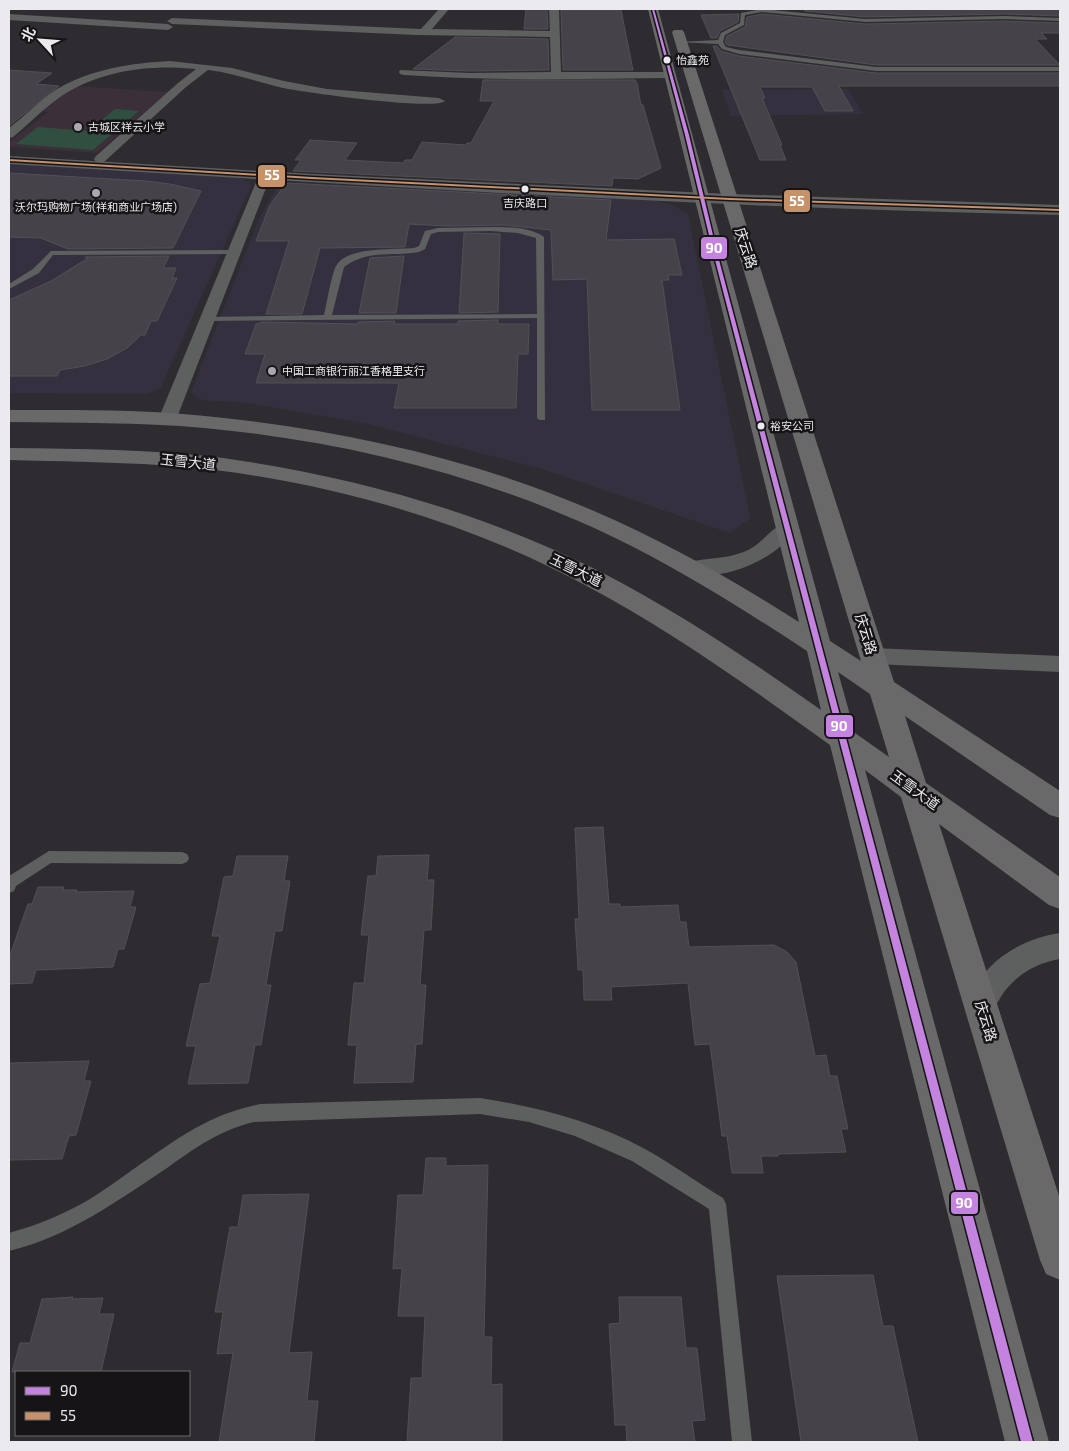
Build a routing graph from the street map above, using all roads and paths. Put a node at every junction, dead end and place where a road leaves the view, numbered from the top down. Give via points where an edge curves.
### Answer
1 (186, 9) edge
2 (444, 9) edge
3 (554, 9) edge
4 (653, 9) edge
5 (671, 9) edge
6 (9, 17) edge
7 (1060, 20) edge
8 (168, 28) junction
9 (424, 32) junction
10 (555, 34) junction
11 (681, 42) junction
12 (720, 42) junction
13 (206, 67) junction
14 (1060, 69) edge
15 (404, 72) dead end
16 (671, 75) junction
17 (556, 76) junction
18 (439, 101) dead end
19 (9, 134) edge
20 (9, 153) edge
21 (100, 159) junction
22 (9, 160) edge
23 (265, 175) junction
24 (701, 194) junction
25 (729, 195) junction
26 (1060, 210) edge
27 (234, 252) junction
28 (9, 287) edge
29 (541, 316) junction
30 (207, 318) junction
31 (327, 318) junction
32 (9, 416) edge
33 (542, 418) dead end
34 (167, 420) junction
35 (9, 454) edge
36 (787, 528) junction
37 (692, 568) junction
38 (819, 647) junction
39 (873, 656) junction
40 (1060, 664) edge
41 (883, 689) junction
42 (843, 740) junction
43 (915, 790) junction
44 (1060, 806) edge
45 (182, 858) dead end
46 (9, 887) edge
47 (1060, 895) edge
48 (1060, 946) edge
49 (981, 1004) junction
50 (1054, 1219) edge
51 (9, 1242) edge
52 (1060, 1260) edge
53 (742, 1442) edge
54 (1027, 1442) edge

1 - 8 street
2 - 9 street
3 - 10 street
4 - 16 main road
5 - 11 main road, 庆云路
6 - 8 street
7 - 12 lane via 875,22 755,11 743,14 744,22 723,34
8 - 9 street via 262,24
9 - 10 street
10 - 17 street
11 - 12 lane
11 - 25 main road, 庆云路
12 - 14 lane via 724,48 739,52 876,69
13 - 18 street via 293,87
13 - 19 street via 170,61 118,70 80,82 54,96
13 - 21 street
15 - 17 street
16 - 17 street
16 - 24 main road
20 - 21 street
21 - 24 street
22 - 23 street
23 - 24 street
23 - 27 street
24 - 25 street
24 - 36 main road
25 - 26 street
25 - 39 main road, 庆云路
27 - 28 lane via 51,253 36,271
27 - 30 street
29 - 31 lane
29 - 31 lane via 540,237 515,230 438,230 428,233 422,247 416,250 366,252 345,262 340,266
29 - 33 lane
30 - 31 lane
30 - 34 street
32 - 34 main road
34 - 37 main road via 328,439 457,470 585,516
35 - 42 main road, 玉雪大道 via 137,457 259,471 340,486 468,524 546,555 657,613
36 - 37 street via 771,547 744,560 710,568
36 - 38 main road
37 - 38 main road
38 - 41 main road
38 - 42 main road
39 - 40 street
39 - 41 main road, 庆云路
41 - 43 main road, 庆云路
41 - 44 main road
42 - 43 main road, 玉雪大道
42 - 54 main road
43 - 47 main road, 玉雪大道
43 - 49 main road, 庆云路
45 - 46 lane via 49,857 11,882
48 - 49 street via 1034,953 1001,972
49 - 50 main road, 庆云路
50 - 52 main road, 庆云路
51 - 53 lane via 57,1226 209,1129 234,1118 260,1112 480,1106 529,1114 576,1128 638,1155 717,1204

